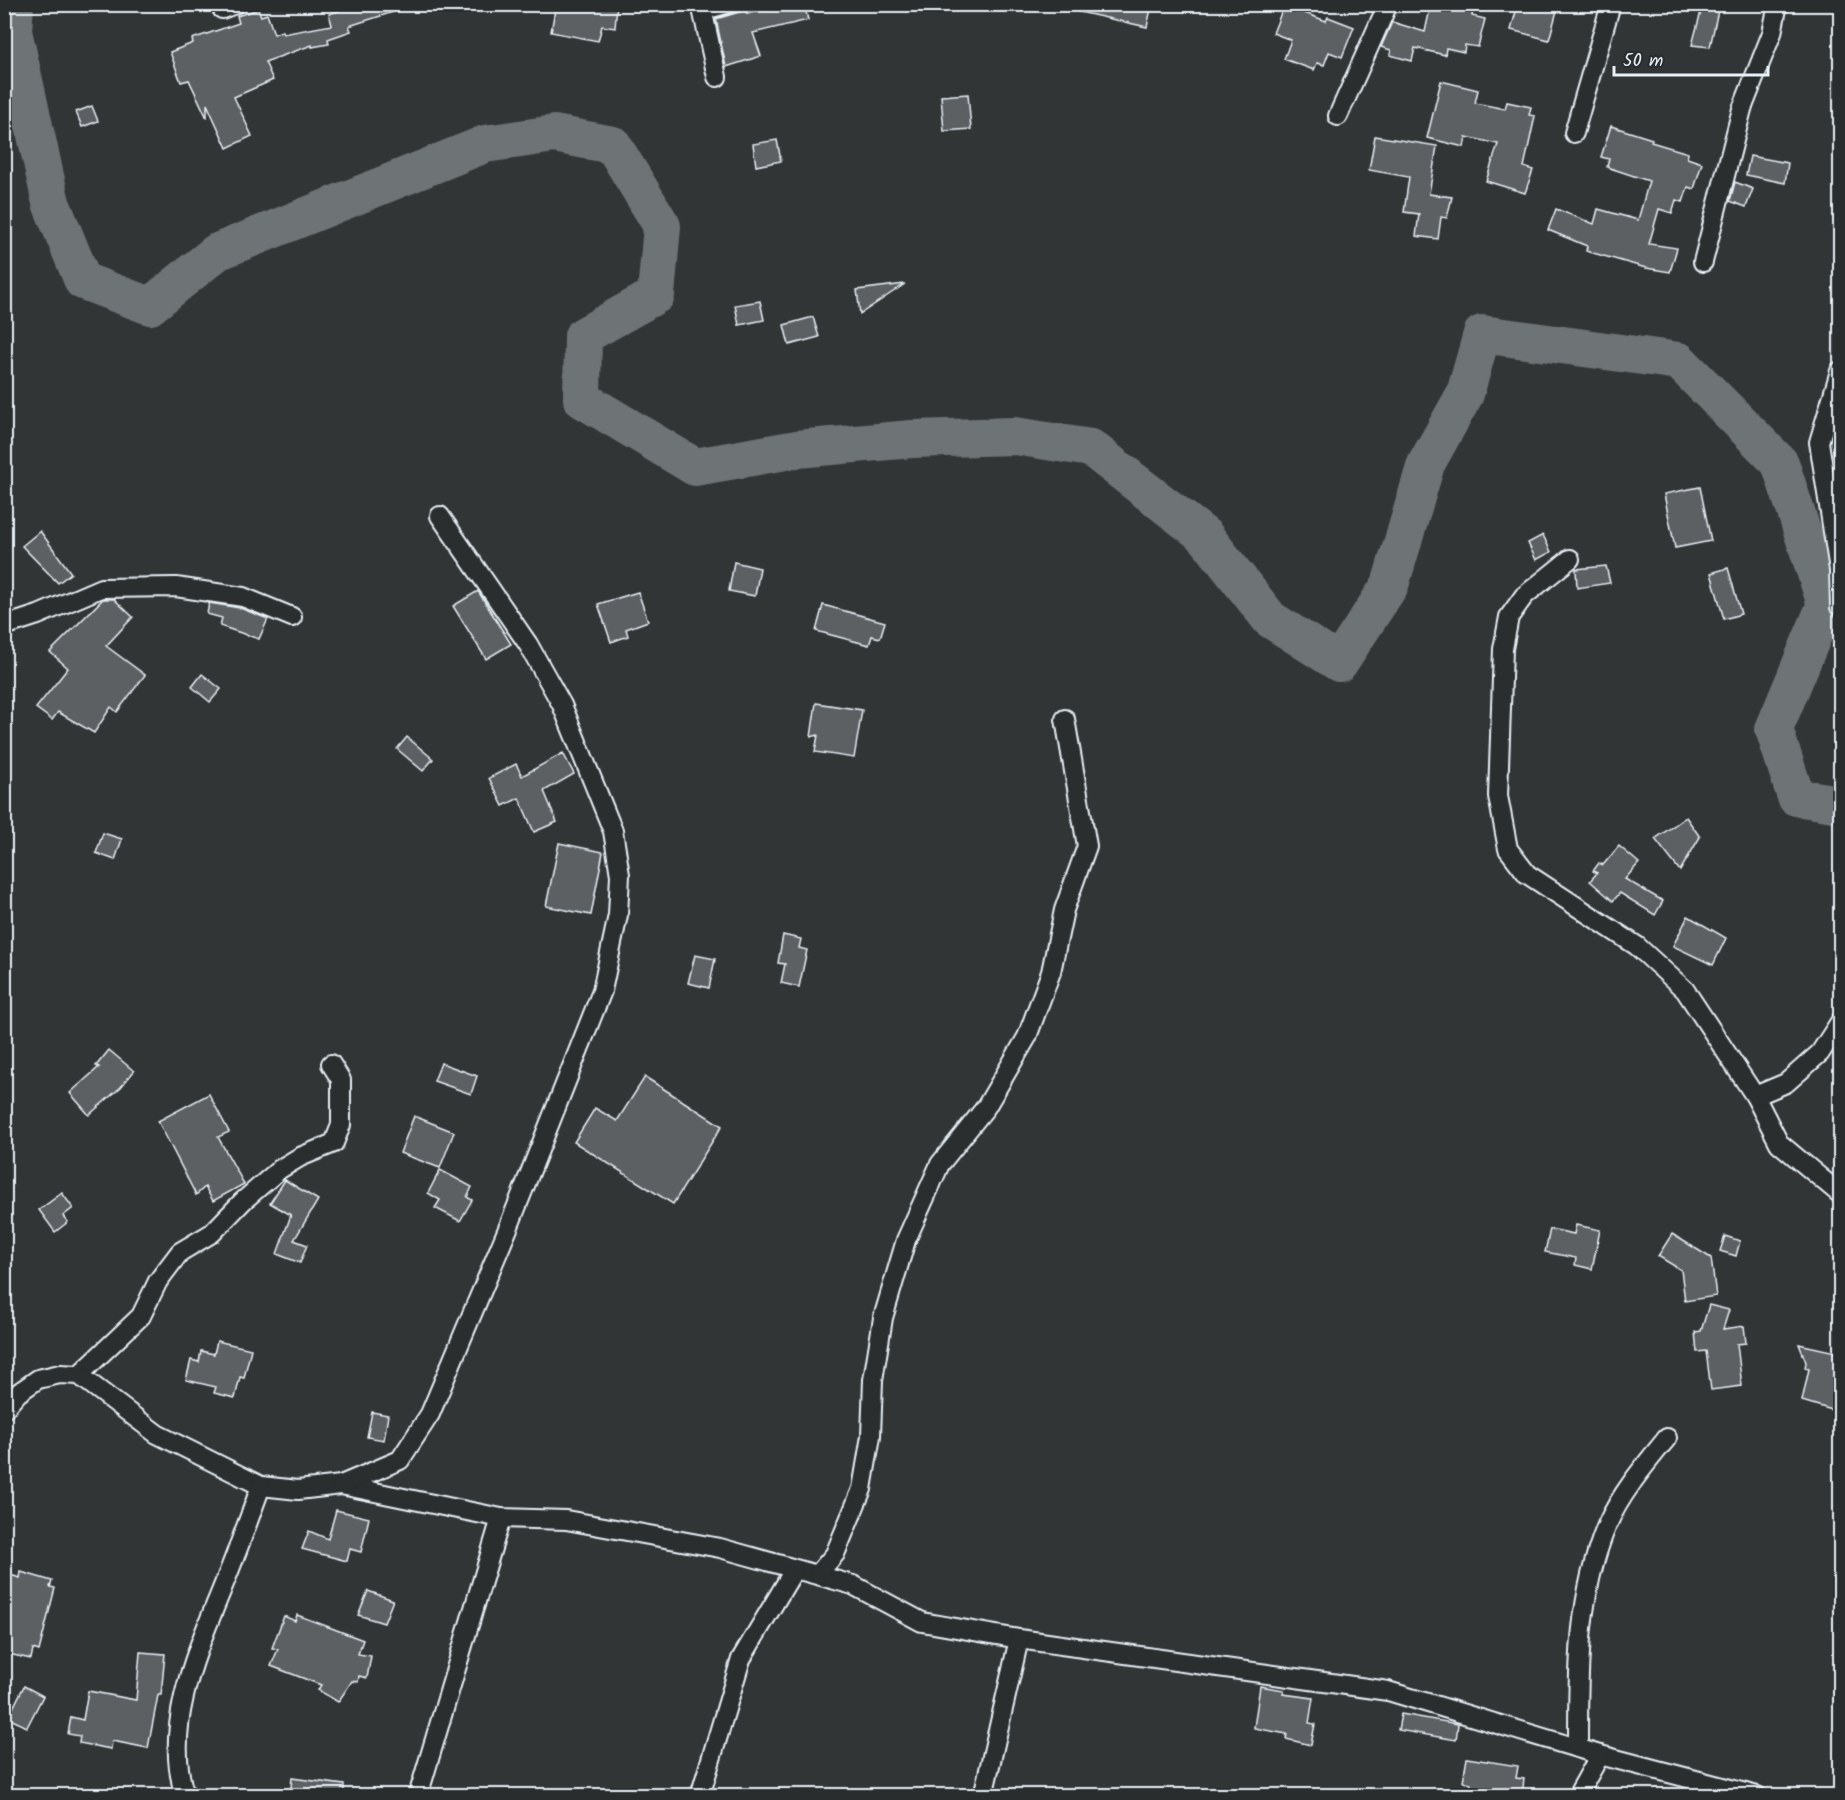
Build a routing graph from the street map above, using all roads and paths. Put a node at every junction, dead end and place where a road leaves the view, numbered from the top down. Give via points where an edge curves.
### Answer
1 (743, 4) edge
2 (1388, 4) edge
3 (1611, 4) edge
4 (1778, 4) edge
5 (702, 10) edge
6 (717, 76) dead end
7 (1338, 117) dead end
8 (1574, 132) dead end
9 (1703, 262) dead end
10 (1840, 371) edge
11 (440, 516) dead end
12 (1570, 559) dead end
13 (1840, 607) edge
14 (292, 617) dead end
15 (4, 626) edge
16 (1065, 719) dead end
17 (1840, 1022) edge
18 (331, 1064) dead end
19 (1755, 1096) junction
20 (1840, 1194) edge
21 (79, 1376) junction
22 (4, 1409) edge
23 (1667, 1438) dead end
24 (341, 1485) junction
25 (261, 1486) junction
26 (501, 1518) junction
27 (794, 1570) junction
28 (818, 1574) junction
29 (1019, 1639) junction
30 (1578, 1748) junction
31 (1600, 1755) junction
32 (185, 1796) edge
33 (418, 1796) edge
34 (700, 1796) edge
35 (983, 1796) edge
36 (1577, 1796) edge
37 (1757, 1796) edge

1 - 5 lane
2 - 7 street
3 - 8 street
4 - 9 street via 1772,33 1742,109
5 - 6 street
10 - 13 street via 1819,442 1839,570
11 - 24 street via 528,644 562,705 612,831 620,875 618,915 602,991 578,1056 430,1414 400,1460
12 - 19 street via 1524,596 1509,617 1503,649 1498,796 1508,849 1527,874 1637,946 1685,990
14 - 15 street via 243,597 176,586 101,588
16 - 28 street via 1087,846 1064,910 1051,972 1027,1037 986,1107 940,1164 906,1240 883,1318 862,1489 835,1554
17 - 19 street via 1820,1053 1786,1083
18 - 21 street via 341,1080 341,1125 334,1143 280,1169 212,1233 180,1252 158,1281 141,1316
19 - 20 street via 1779,1143
21 - 22 street via 60,1374 38,1379
21 - 25 street via 157,1434
23 - 30 street via 1617,1507 1594,1565 1582,1619
24 - 25 street via 298,1490
24 - 26 street
25 - 32 street via 192,1665 180,1721 178,1776
26 - 27 street via 566,1520 720,1548
26 - 33 street
27 - 28 street
27 - 34 street via 741,1659
28 - 29 street via 853,1585 921,1622
29 - 30 street via 1388,1691
29 - 35 street
30 - 31 street
31 - 36 street
31 - 37 street

